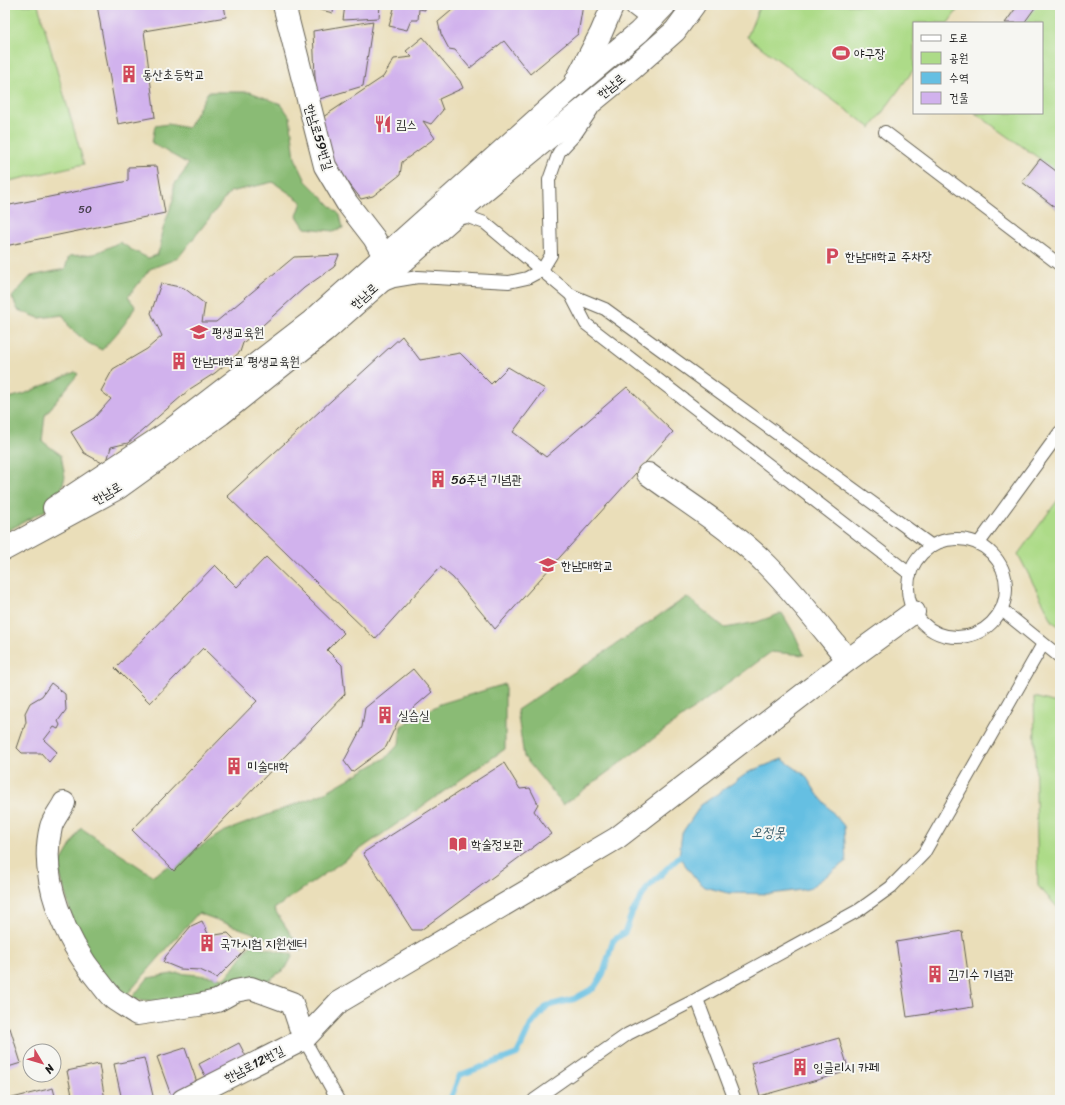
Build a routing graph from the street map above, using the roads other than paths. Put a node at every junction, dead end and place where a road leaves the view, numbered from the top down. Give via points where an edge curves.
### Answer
1 (284, 5) edge
2 (613, 5) edge
3 (636, 5) edge
4 (694, 5) edge
5 (659, 12) edge
6 (572, 88) junction
7 (606, 90) junction
8 (885, 132) dead end
9 (484, 191) junction
10 (449, 221) junction
11 (485, 223) junction
12 (384, 256) junction
13 (1060, 265) edge
14 (542, 270) junction
15 (373, 288) junction
16 (571, 295) junction
17 (1060, 432) edge
18 (648, 474) dead end
19 (5, 533) edge
20 (979, 544) junction
21 (932, 546) junction
22 (5, 549) edge
23 (910, 574) junction
24 (1002, 610) junction
25 (914, 612) junction
26 (1043, 644) junction
27 (1060, 657) edge
28 (848, 660) junction
29 (64, 803) dead end
30 (697, 999) junction
31 (304, 1039) junction
32 (183, 1100) edge
33 (338, 1100) edge
34 (534, 1100) edge
35 (735, 1100) edge

1 - 12 street, 한남로59번길 via 325,166 347,204 374,238
2 - 6 street
3 - 5 street
4 - 7 street, 한남로 via 675,31
5 - 6 street, 한남로
6 - 12 street, 한남로
7 - 9 street, 한남로
7 - 14 lane via 575,136 559,152 551,173 551,255
8 - 13 lane
9 - 10 street, 한남로
9 - 11 lane via 477,208
10 - 11 lane via 468,217
10 - 15 street, 한남로
11 - 14 lane
12 - 19 street, 한남로 via 312,321 167,433 60,505
14 - 15 lane via 527,278 509,282 418,277
14 - 16 lane
15 - 22 street, 한남로 via 324,332 221,414 118,488
16 - 21 lane via 605,309
16 - 23 lane via 586,324
17 - 20 lane
18 - 28 street via 738,538 767,564
20 - 21 lane via 963,539 947,540
20 - 24 lane via 992,553 1001,565 1006,580 1007,596
21 - 23 lane via 922,553
23 - 25 lane via 909,600
24 - 25 lane via 993,623 980,632 966,637 950,637 935,633 923,624
24 - 26 lane
25 - 28 street, 한남로12번길
26 - 27 lane
26 - 30 lane via 924,853 891,887 859,910
28 - 31 street, 한남로12번길 via 617,838 339,1002
29 - 31 street via 51,826 47,860 51,888 75,947 93,974 114,998 137,1014 198,1006 217,1001 235,991 251,988 292,1003
30 - 34 lane via 628,1034
30 - 35 lane
31 - 32 street, 한남로12번길
31 - 33 lane

